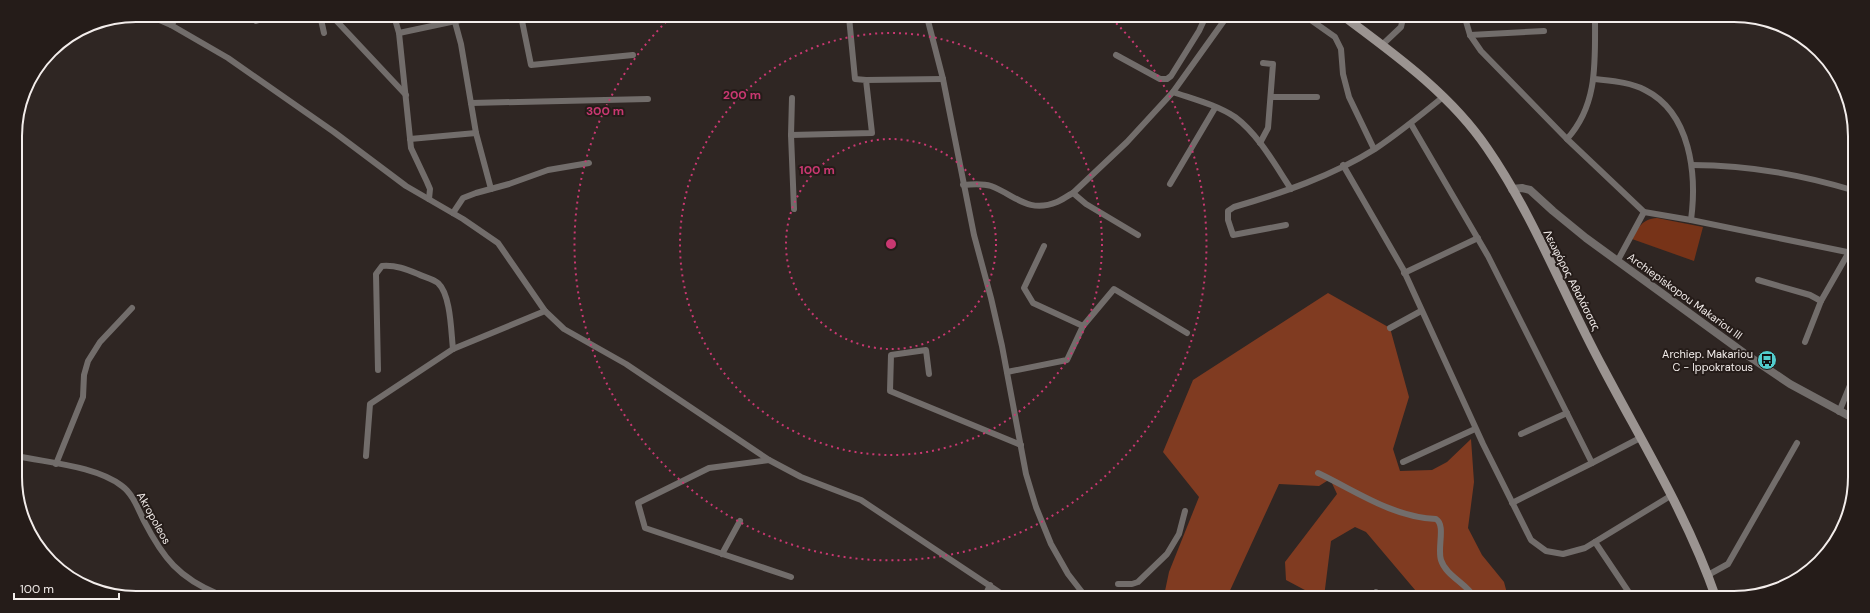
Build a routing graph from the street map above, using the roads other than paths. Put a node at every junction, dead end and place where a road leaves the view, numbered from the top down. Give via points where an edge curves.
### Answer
1 (164, 22) edge
2 (173, 22) edge
3 (321, 22) edge
4 (337, 22) edge
5 (396, 22) edge
6 (455, 22) joint
7 (522, 22) edge
8 (849, 22) edge
9 (927, 22) edge
10 (1203, 22) edge
11 (1223, 22) edge
12 (1313, 22) edge
13 (1351, 22) edge
14 (1402, 22) edge
15 (1466, 22) edge
16 (1595, 22) edge
17 (171, 25) junction
18 (1544, 31) dead end
19 (324, 33) dead end
20 (399, 33) junction
21 (1470, 35) junction
22 (1382, 45) junction
23 (1116, 54) dead end
24 (633, 56) dead end
25 (1263, 63) dead end
26 (943, 79) junction
27 (1594, 79) junction
28 (866, 80) junction
29 (1173, 92) junction
30 (406, 95) junction
31 (1271, 97) junction
32 (1317, 97) dead end
33 (1443, 97) junction
34 (792, 98) dead end
35 (648, 99) dead end
36 (471, 102) junction
37 (1215, 108) junction
38 (1411, 124) junction
39 (476, 133) junction
40 (791, 136) junction
41 (1566, 138) junction
42 (410, 139) junction
43 (1260, 143) junction
44 (1374, 149) junction
45 (589, 163) dead end
46 (1692, 165) junction
47 (1343, 166) junction
48 (1170, 184) dead end
49 (963, 185) junction
50 (491, 189) junction
51 (1291, 189) junction
52 (1512, 189) junction
53 (1848, 189) edge
54 (1073, 193) junction
55 (429, 199) junction
56 (794, 209) dead end
57 (453, 212) junction
58 (1644, 212) junction
59 (1691, 220) junction
60 (1286, 225) dead end
61 (1138, 235) dead end
62 (1478, 238) junction
63 (1044, 246) dead end
64 (1848, 251) edge
65 (1848, 257) edge
66 (1618, 260) junction
67 (1404, 273) junction
68 (1758, 280) dead end
69 (1821, 301) junction
70 (132, 308) dead end
71 (545, 311) junction
72 (1421, 311) junction
73 (1083, 326) junction
74 (1390, 328) dead end
75 (1187, 333) dead end
76 (1805, 342) dead end
77 (453, 349) junction
78 (378, 370) dead end
79 (1007, 372) junction
80 (929, 374) dead end
81 (1848, 390) edge
82 (1839, 412) junction
83 (1568, 413) junction
84 (1848, 416) edge
85 (1476, 429) junction
86 (1521, 434) dead end
87 (1640, 438) junction
88 (1797, 443) dead end
89 (1021, 445) junction
90 (366, 456) dead end
91 (22, 457) edge
92 (769, 460) junction
93 (1403, 462) dead end
94 (1592, 463) junction
95 (56, 464) junction
96 (1318, 473) dead end
97 (1672, 495) junction
98 (1512, 503) junction
99 (1185, 511) dead end
100 (740, 521) dead end
101 (1595, 542) junction
102 (722, 554) junction
103 (1708, 576) junction
104 (791, 577) dead end
105 (1118, 584) dead end
106 (990, 585) junction
107 (213, 591) edge
108 (987, 591) edge
109 (998, 591) edge
110 (1080, 591) edge
111 (1471, 591) edge
112 (1627, 591) edge
113 (1713, 591) edge

1 - 17 street
2 - 17 street
3 - 19 street
4 - 30 street
5 - 20 street
6 - 20 street
6 - 36 street
7 - 24 street via 531,65
8 - 28 street via 855,79
9 - 26 street
10 - 23 street via 1168,79 1160,79
11 - 29 street
12 - 44 street via 1335,38 1341,49 1343,74 1349,97
13 - 22 main road, Λεωφόρος Αθαλάσσας
14 - 22 street
15 - 21 street
16 - 27 street
17 - 55 street via 228,58 406,186
18 - 21 street
20 - 30 street
21 - 41 street via 1481,51
22 - 33 main road, Λεωφόρος Αθαλάσσας
25 - 31 street via 1273,64
26 - 28 street
26 - 49 street
27 - 41 street via 1581,120
27 - 46 street via 1644,89 1662,100 1675,115
28 - 40 street via 872,133
29 - 37 street
29 - 54 street via 1127,142
30 - 42 street
31 - 32 street
31 - 43 street via 1268,128
33 - 38 street
33 - 52 main road, Λεωφόρος Αθαλάσσας via 1487,148
34 - 40 street
35 - 36 street
36 - 39 street
37 - 43 street via 1235,118
37 - 48 street
38 - 44 street
38 - 62 street
39 - 42 street
39 - 50 street
40 - 56 street
41 - 58 street
42 - 55 street via 411,148 430,189
43 - 51 street
44 - 47 street
45 - 50 street via 548,170
46 - 53 street via 1729,165 1784,172
46 - 59 street via 1694,201
47 - 51 street
47 - 67 street
49 - 54 street via 991,186 1026,204 1040,206 1056,202
49 - 79 street
50 - 57 street via 464,198
51 - 60 street via 1228,211 1233,235
52 - 66 street, Archiepiskopou Makariou III via 1530,190 1553,212
52 - 87 main road, Λεωφόρος Αθαλάσσας
54 - 61 street via 1086,204
55 - 57 street
57 - 71 street via 498,243
58 - 59 street
58 - 66 street
59 - 64 street
62 - 67 street
62 - 83 street
63 - 73 street via 1024,288 1033,303
65 - 69 street
66 - 82 street, Archiepiskopou Makariou III via 1775,374
67 - 72 street
68 - 69 street via 1810,295
69 - 76 street
70 - 95 street via 100,342 88,361 84,374 83,397
71 - 77 street
71 - 92 street via 564,329 626,364
72 - 74 street
72 - 85 street
73 - 75 street via 1114,289
73 - 79 street via 1067,360
77 - 78 street via 447,303 437,283 403,268 393,265 382,266 376,274
77 - 90 street via 370,404
79 - 89 street
80 - 89 street via 926,350 891,355 890,391
81 - 82 street
82 - 84 street, Archiepiskopou Makariou III
83 - 86 street
83 - 94 street
85 - 93 street
85 - 98 street
87 - 94 street
87 - 97 main road, Λεωφόρος Αθαλάσσας
88 - 103 street via 1728,564
89 - 110 street via 1028,480 1051,544
91 - 95 street, Akropoleos
92 - 102 street via 709,468 638,503 645,528
92 - 106 street via 801,477 861,500
94 - 98 street
95 - 107 street, Akropoleos via 98,474 123,487 166,558 185,575
96 - 111 street via 1406,515 1440,521 1438,544 1442,563
97 - 101 street
97 - 103 main road, Λεωφόρος Αθαλάσσας
98 - 101 street via 1531,540 1546,551 1563,554 1585,548
99 - 105 street via 1179,534 1167,554 1138,582
100 - 102 street
101 - 112 street
102 - 104 street
103 - 113 main road, Λεωφόρος Αθαλάσσας
106 - 108 street
106 - 109 street

